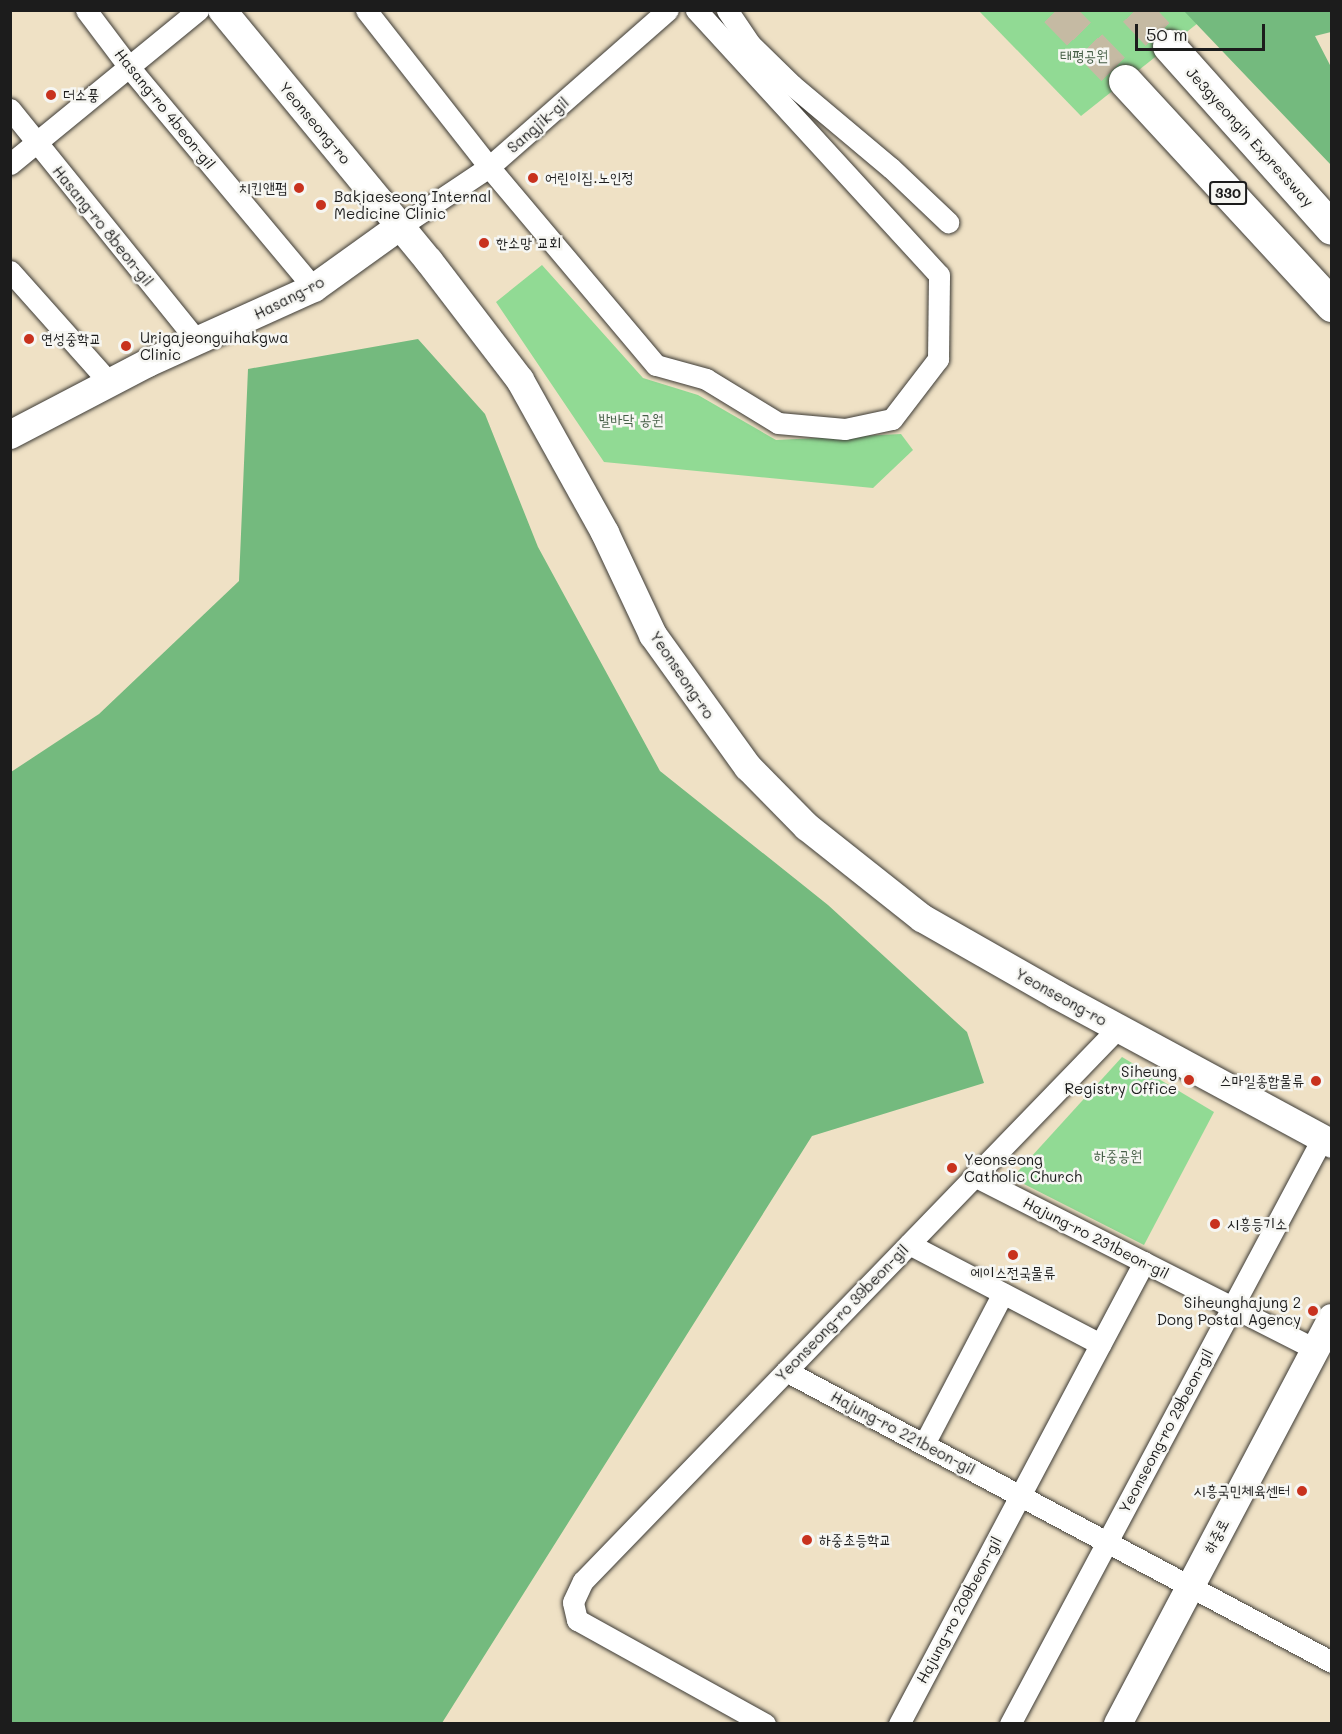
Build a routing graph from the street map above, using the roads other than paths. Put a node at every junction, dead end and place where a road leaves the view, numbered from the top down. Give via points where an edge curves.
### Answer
1 (86, 10) edge
2 (198, 10) edge
3 (222, 10) edge
4 (366, 10) edge
5 (668, 10) edge
6 (696, 10) edge
7 (727, 10) edge
8 (1170, 46) tunnel mouth
9 (129, 67) junction
10 (1125, 81) tunnel mouth
11 (10, 109) edge
12 (36, 143) junction
13 (10, 164) edge
14 (489, 167) junction
15 (948, 222) dead end
16 (399, 227) junction
17 (1332, 228) edge
18 (10, 271) edge
19 (314, 288) junction
20 (1332, 305) edge
21 (197, 341) junction
22 (110, 382) junction
23 (10, 435) edge
24 (1118, 1028) junction
25 (1327, 1142) edge
26 (974, 1176) junction
27 (909, 1244) junction
28 (1144, 1262) junction
29 (1003, 1293) junction
30 (1232, 1307) junction
31 (1332, 1318) edge
32 (1100, 1344) junction
33 (1315, 1349) junction
34 (786, 1371) junction
35 (924, 1444) junction
36 (1020, 1496) junction
37 (1107, 1542) junction
38 (1189, 1586) junction
39 (1332, 1662) edge
40 (765, 1724) edge
41 (899, 1724) edge
42 (1010, 1724) edge
43 (1118, 1724) edge

1 - 9 street, Hasang-ro 4beon-gil
2 - 9 street
3 - 16 street, Yeonseong-ro
4 - 14 street
5 - 14 street, Sangjik-gil
6 - 14 street via 939,275 938,359 892,419 845,429 778,423 706,379 656,364
7 - 15 street via 750,44 792,85
8 - 17 highway, Je3gyeongin Expressway
9 - 12 street
9 - 19 street, Hasang-ro 4beon-gil
10 - 20 highway, 330
11 - 12 street, Hasang-ro 8beon-gil
12 - 13 street
12 - 21 street, Hasang-ro 8beon-gil
14 - 16 street, Sangjik-gil
16 - 19 street, Hasang-ro
16 - 24 street, Yeonseong-ro via 520,380 605,533 653,635 748,767 807,827 922,918
18 - 22 street
19 - 21 street, Hasang-ro
21 - 22 street, Hasang-ro
22 - 23 street, Hasang-ro
24 - 25 street, Yeonseong-ro
24 - 26 street, Yeonseong-ro 39beon-gil
25 - 30 street, Yeonseong-ro 29beon-gil
26 - 27 street, Yeonseong-ro 39beon-gil
26 - 28 street, Hajung-ro 231beon-gil
27 - 29 street
27 - 34 street, Yeonseong-ro 39beon-gil
28 - 30 street, Hajung-ro 231beon-gil
28 - 32 street
29 - 32 street
29 - 35 street
30 - 33 street, Hajung-ro 231beon-gil
30 - 37 street, Yeonseong-ro 29beon-gil
31 - 33 street, 하중로
32 - 36 street
33 - 38 street, 하중로
34 - 35 street, Hajung-ro 221beon-gil
34 - 40 street, Yeonseong-ro 39beon-gil via 584,1581 573,1602 578,1620
35 - 36 street, Hajung-ro 221beon-gil
36 - 37 street, Hajung-ro 221beon-gil
36 - 41 street, Hajung-ro 209beon-gil
37 - 38 street, Hajung-ro 221beon-gil
37 - 42 street, Yeonseong-ro 29beon-gil
38 - 39 street, Hajung-ro 221beon-gil
38 - 43 street, 하중로

